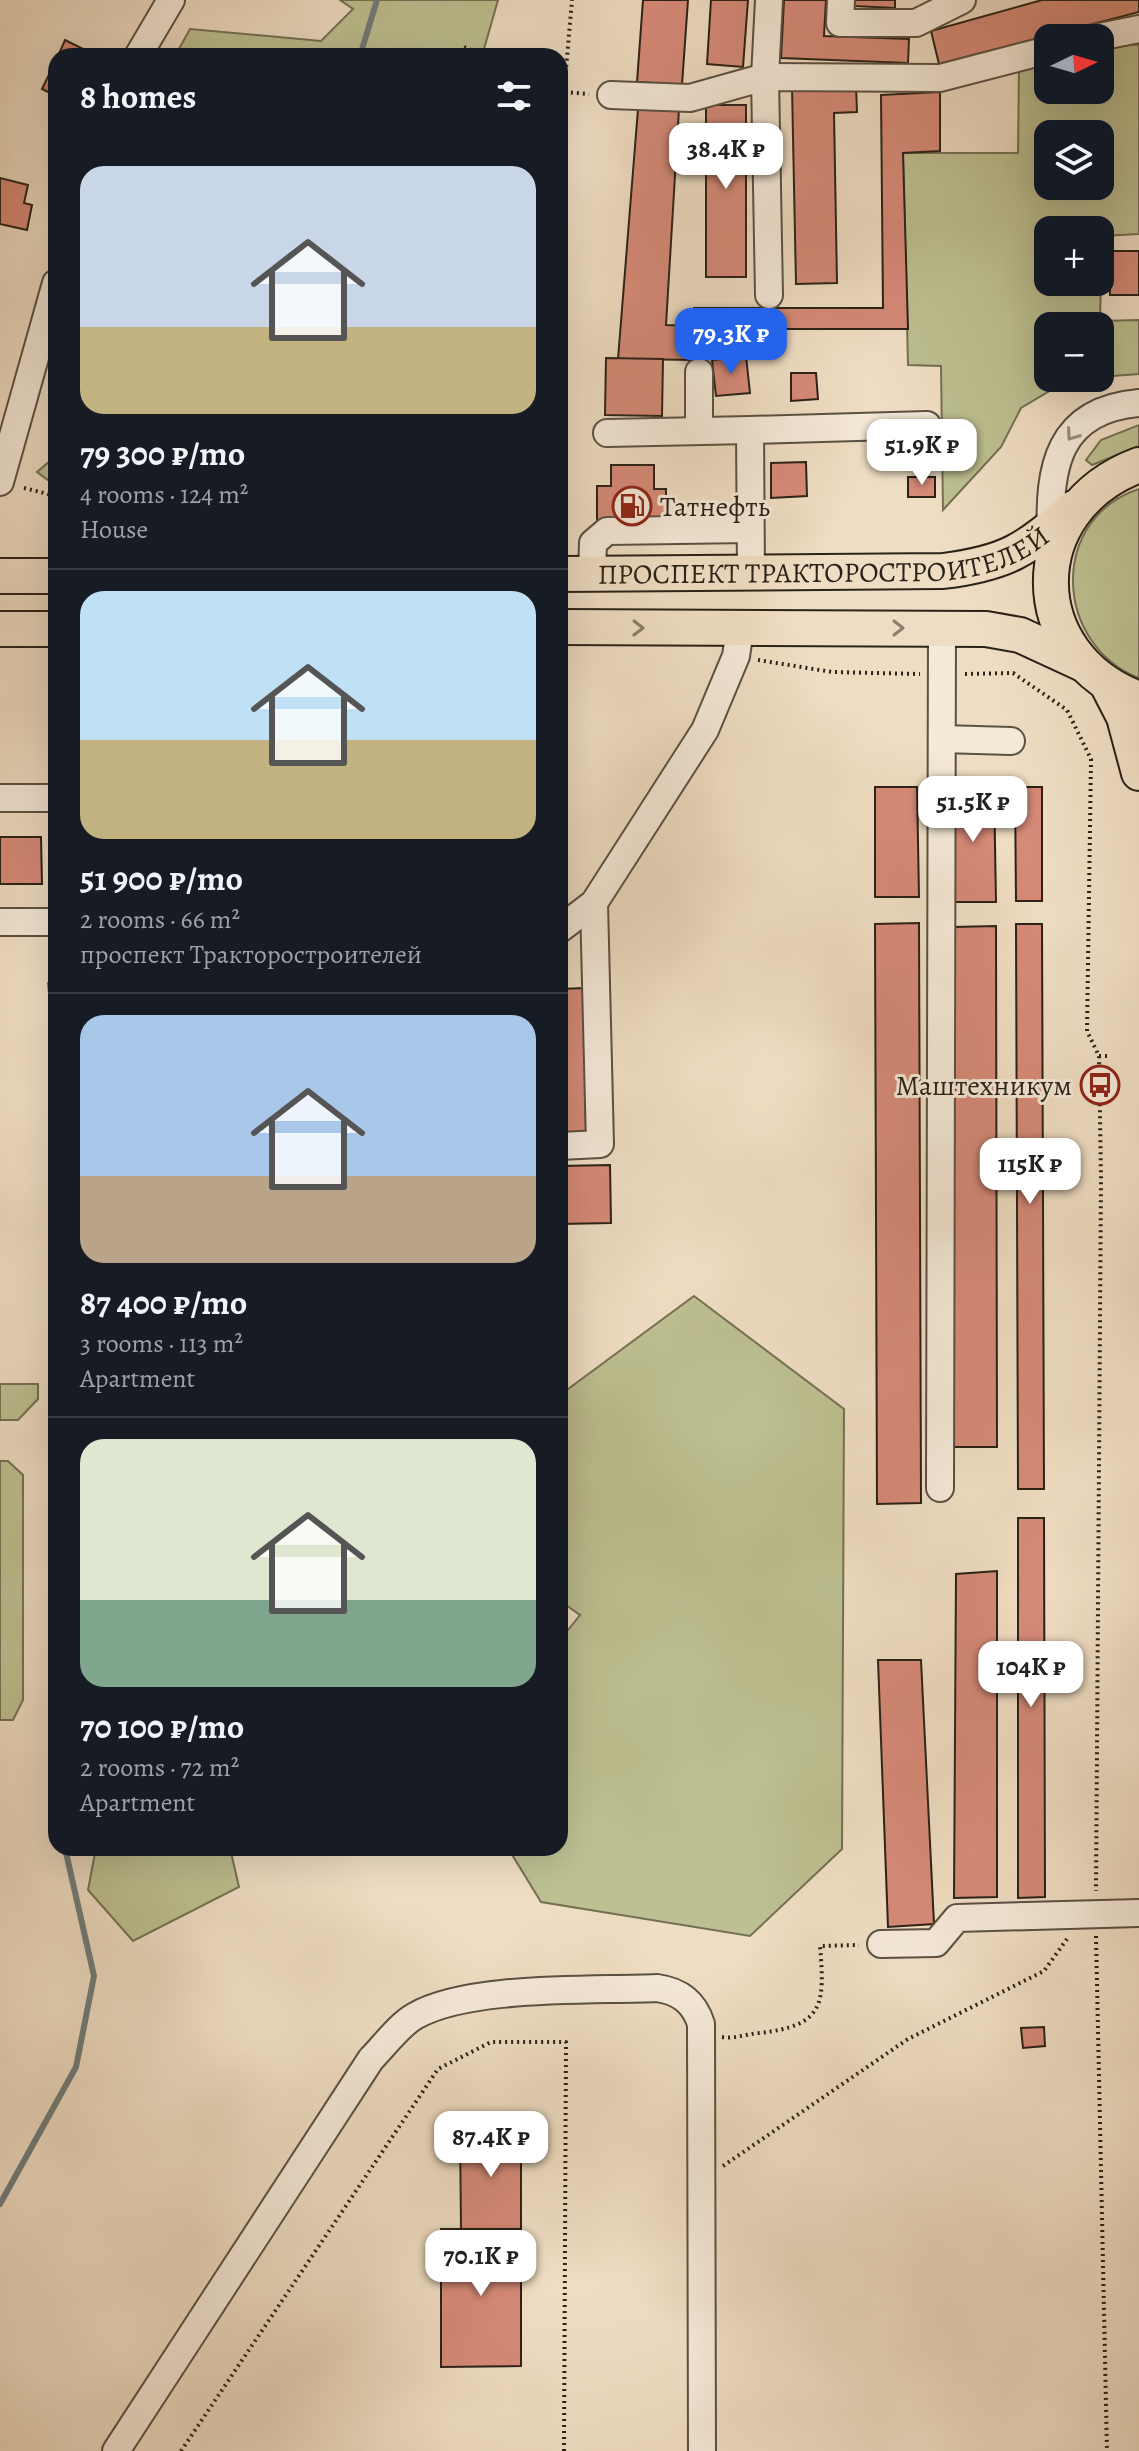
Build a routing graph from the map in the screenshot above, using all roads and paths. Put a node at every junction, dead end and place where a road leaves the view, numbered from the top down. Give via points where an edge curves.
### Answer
1 (171, 0) edge
2 (572, 0) edge
3 (769, 0) edge
4 (841, 0) edge
5 (962, 0) edge
6 (916, 11) edge
7 (1139, 29) edge
8 (1114, 34) edge
9 (143, 48) edge
10 (567, 48) edge
11 (1034, 54) edge
12 (765, 77) junction
13 (568, 91) edge
14 (611, 95) joint
15 (769, 295) dead end
16 (48, 312) edge
17 (699, 372) dead end
18 (1139, 403) edge
19 (927, 425) dead end
20 (750, 430) junction
21 (699, 431) junction
22 (607, 433) dead end
23 (1139, 465) edge
24 (1, 482) edge
25 (48, 494) edge
26 (1063, 518) junction
27 (750, 529) junction
28 (576, 574) edge
29 (751, 574) junction
30 (0, 576) edge
31 (48, 576) edge
32 (568, 627) edge
33 (942, 627) junction
34 (0, 629) edge
35 (48, 629) edge
36 (740, 629) junction
37 (1095, 674) junction
38 (1139, 699) edge
39 (942, 739) junction
40 (1011, 741) dead end
41 (1139, 773) edge
42 (0, 798) edge
43 (48, 798) edge
44 (594, 903) junction
45 (0, 922) edge
46 (48, 922) edge
47 (568, 923) edge
48 (1099, 1056) dead end
49 (1108, 1056) dead end
50 (568, 1146) edge
51 (1101, 1177) dead end
52 (940, 1488) dead end
53 (1139, 1913) edge
54 (1090, 1914) junction
55 (881, 1944) joint
56 (702, 2033) junction
57 (703, 2179) junction
58 (116, 2451) edge
59 (181, 2451) edge
60 (564, 2451) edge
61 (702, 2451) edge
62 (1107, 2451) edge

1 - 9 street
2 - 10 path
3 - 12 street
4 - 6 street via 840,23
5 - 6 street
7 - 8 street
11 - 12 street via 940,78
12 - 14 street via 690,98
12 - 15 street
13 - 14 path
16 - 24 street
17 - 21 street
18 -> 26 street via 1097,412 1074,428 1060,454 1053,489
19 - 20 street
20 - 21 street
20 - 27 street
21 - 22 street
23 - 26 main road, ПРОСПЕКТ ТРАКТОРОСТРОИТЕЛЕЙ via 1092,489
24 - 25 path
26 - 29 main road, ПРОСПЕКТ ТРАКТОРОСТРОИТЕЛЕЙ via 1016,554 982,566
26 - 37 main road via 1052,562 1055,610 1065,639
27 - 28 street via 607,531 593,543
27 - 29 street
28 - 29 main road, ПРОСПЕКТ ТРАКТОРОСТРОИТЕЛЕЙ
30 - 31 main road
32 -> 36 main road, ПРОСПЕКТ ТРАКТОРОСТРОИТЕЛЕЙ
36 -> 33 main road, ПРОСПЕКТ ТРАКТОРОСТРОИТЕЛЕЙ
33 - 37 main road, ПРОСПЕКТ ТРАКТОРОСТРОИТЕЛЕЙ via 1020,635
33 - 39 street
34 - 35 main road
36 - 44 street via 736,656 705,730
37 - 38 main road, ПРОСПЕКТ ТРАКТОРОСТРОИТЕЛЕЙ
37 - 41 main road via 1124,717
39 - 40 street
39 - 52 street
42 - 43 street
44 - 47 street
44 - 50 street via 600,1144
45 - 46 street
48 - 49 path
51 - 54 path
53 - 54 street
54 - 55 street via 957,1918 936,1943
54 - 57 path via 1044,1971 908,2039
54 - 62 path
55 - 56 path via 820,1946 823,1995 800,2026 734,2038
56 - 57 street
56 - 58 street via 688,2001 657,1988 496,1996 449,2002 413,2017 371,2059
57 - 61 street
59 - 60 path via 438,2069 491,2042 566,2042

